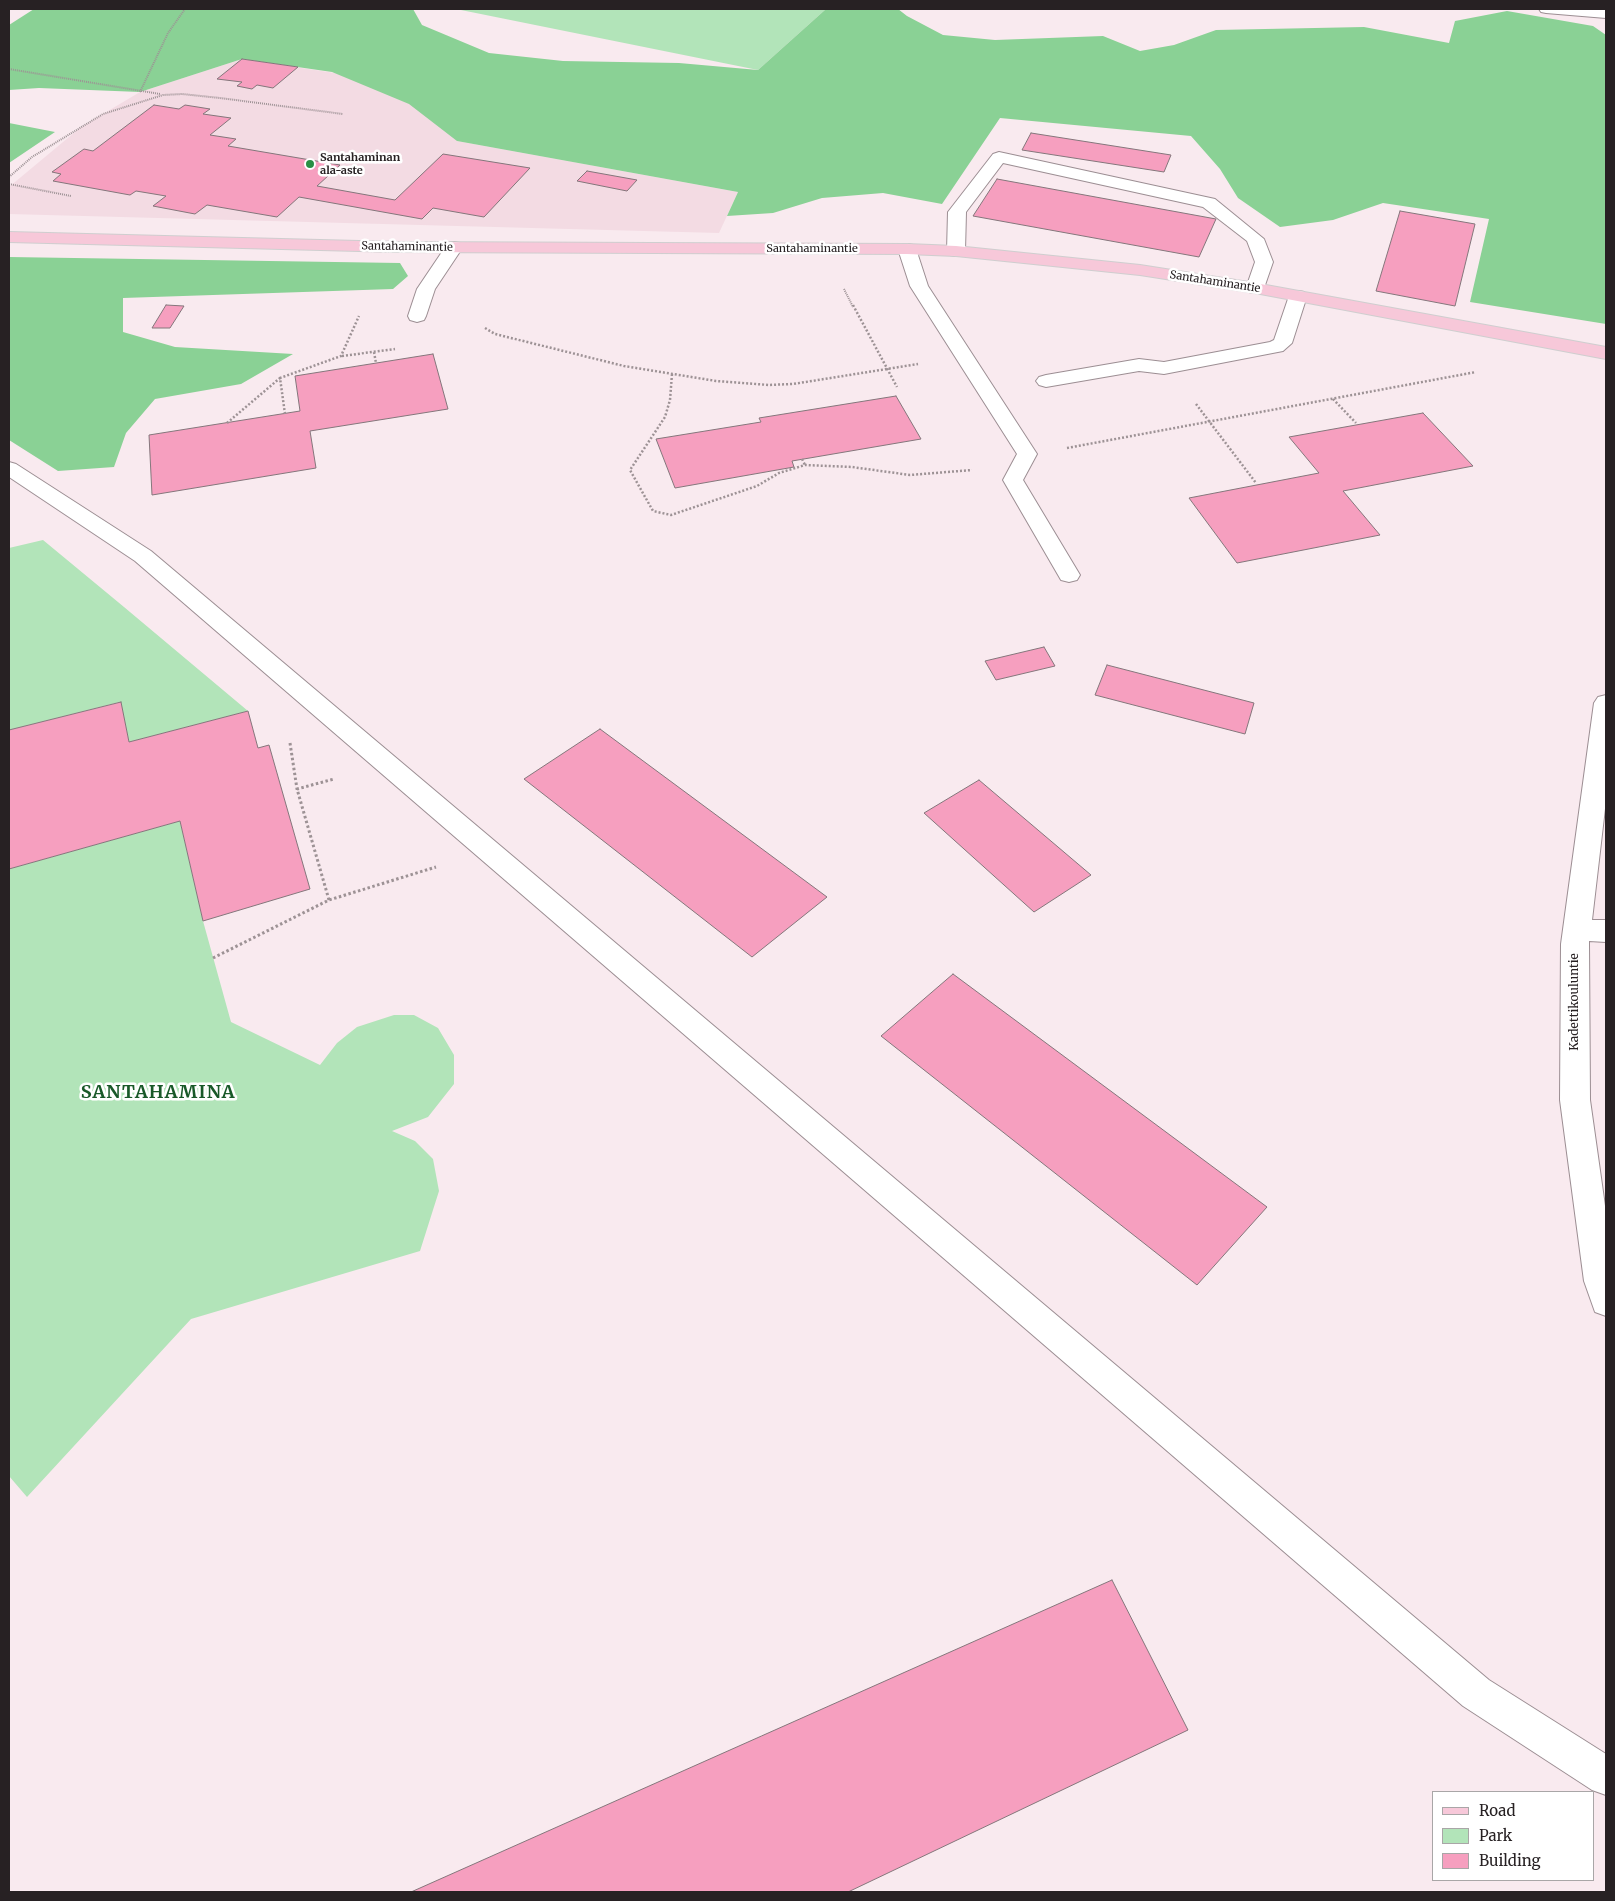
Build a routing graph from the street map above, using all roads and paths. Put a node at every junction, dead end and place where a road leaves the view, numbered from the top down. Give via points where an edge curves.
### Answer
1 (185, 9) edge
2 (1546, 9) edge
3 (1606, 14) edge
4 (9, 68) edge
5 (140, 92) junction
6 (163, 95) junction
7 (343, 114) dead end
8 (9, 177) edge
9 (9, 237) edge
10 (454, 247) junction
11 (830, 249) junction
12 (907, 249) junction
13 (956, 251) junction
14 (1255, 288) junction
15 (1298, 296) junction
16 (359, 316) dead end
17 (417, 316) dead end
18 (485, 328) dead end
19 (374, 352) dead end
20 (1606, 353) edge
21 (964, 356) junction
22 (376, 363) dead end
23 (1164, 368) junction
24 (887, 369) junction
25 (1480, 372) dead end
26 (672, 374) junction
27 (280, 378) junction
28 (1046, 381) dead end
29 (897, 387) dead end
30 (1333, 399) junction
31 (285, 414) dead end
32 (1208, 422) junction
33 (227, 423) dead end
34 (1356, 423) dead end
35 (1025, 458) junction
36 (802, 459) dead end
37 (805, 466) junction
38 (9, 468) edge
39 (1256, 483) dead end
40 (1069, 575) dead end
41 (1606, 703) edge
42 (388, 764) junction
43 (490, 852) junction
44 (329, 900) junction
45 (1577, 930) junction
46 (1606, 931) edge
47 (214, 958) dead end
48 (1606, 1301) edge
49 (1606, 1776) edge

1 - 5 path via 168,33
2 - 3 street
4 - 5 path
5 - 6 path
6 - 7 path via 220,98
6 - 8 path via 103,114 32,157
9 - 10 main road, Santahaminantie
10 - 11 main road, Santahaminantie
10 - 17 street via 426,289
11 - 12 main road, Santahaminantie
11 - 24 path via 829,263
12 - 13 main road, Santahaminantie
12 - 21 street via 919,286
13 - 14 main road, Santahaminantie via 1140,270
13 - 14 street via 956,212 999,157 1209,203 1255,238 1264,262
14 - 15 main road, Santahaminantie
15 - 20 main road, Santahaminantie
15 - 23 street via 1283,343
16 - 27 path via 341,356
18 - 26 path via 495,334 606,362
19 - 22 path
21 - 24 path
21 - 35 street
23 - 28 street via 1139,365
23 - 32 path
24 - 26 path via 769,385
24 - 29 path
25 - 30 path
26 - 37 path via 665,417 630,470 654,511 671,515
27 - 31 path
27 - 33 path
30 - 32 path
30 - 34 path
32 - 35 path
32 - 39 path
35 - 37 path via 970,470 910,475 852,467
35 - 40 street via 1014,480
36 - 37 path
38 - 42 street via 144,556
41 - 45 street, Kadettikouluntie
42 - 43 street
42 - 44 path via 297,789
43 - 44 path
43 - 49 street via 1476,1693
44 - 47 path
45 - 46 street
45 - 48 street, Kadettikouluntie via 1575,1100 1600,1281

